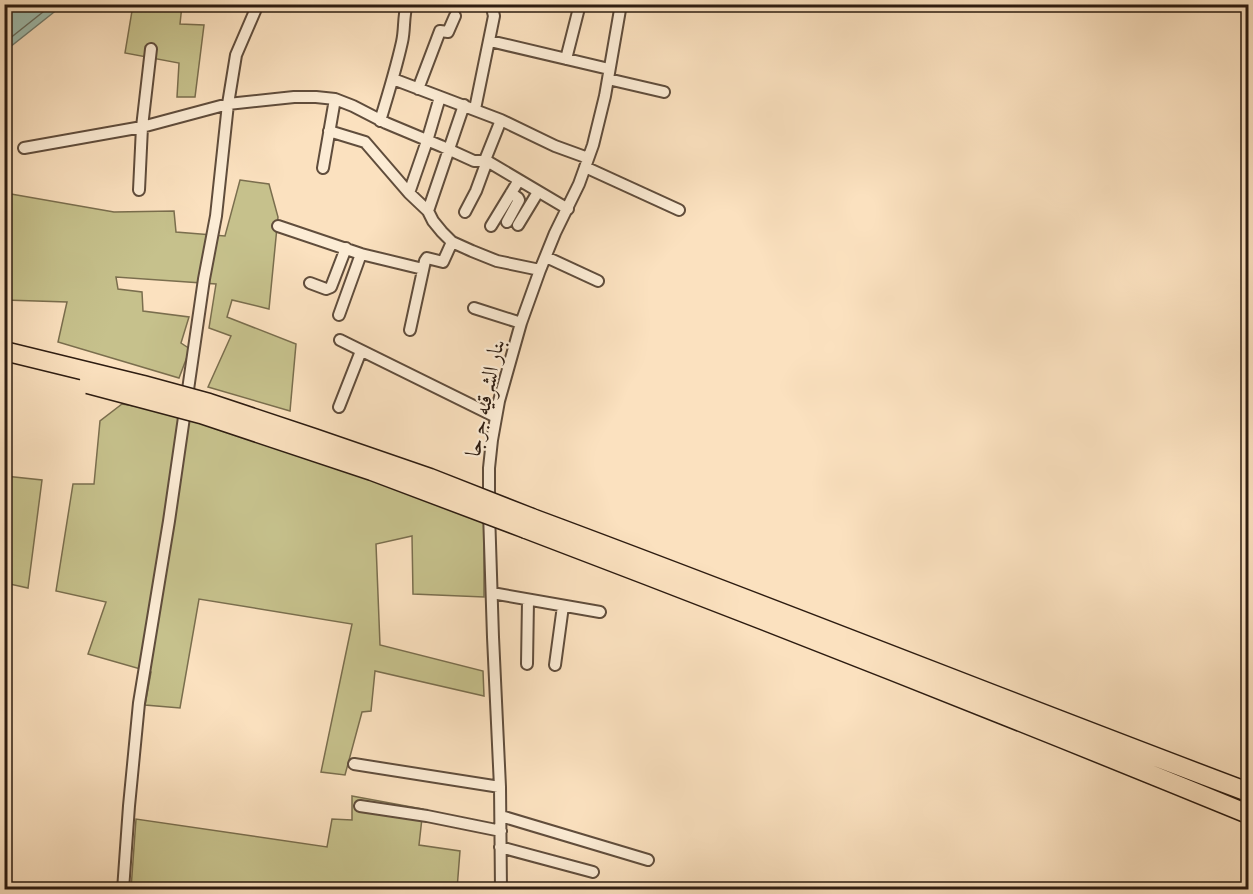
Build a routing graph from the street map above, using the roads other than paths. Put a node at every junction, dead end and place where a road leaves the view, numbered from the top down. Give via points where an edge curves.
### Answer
1 (258, 4) edge
2 (491, 4) edge
3 (580, 4) edge
4 (621, 4) edge
5 (403, 6) edge
6 (455, 16) dead end
7 (490, 41) junction
8 (151, 49) dead end
9 (566, 59) junction
10 (608, 74) junction
11 (393, 80) junction
12 (418, 89) junction
13 (664, 92) dead end
14 (440, 97) junction
15 (335, 99) junction
16 (228, 104) junction
17 (470, 107) junction
18 (501, 120) junction
19 (380, 121) junction
20 (142, 127) junction
21 (329, 131) junction
22 (427, 141) junction
23 (24, 148) dead end
24 (450, 150) junction
25 (486, 161) junction
26 (587, 163) junction
27 (323, 168) dead end
28 (519, 180) junction
29 (139, 190) dead end
30 (538, 192) junction
31 (409, 193) junction
32 (511, 193) junction
33 (568, 209) junction
34 (680, 210) dead end
35 (428, 211) junction
36 (465, 212) dead end
37 (507, 222) dead end
38 (518, 225) dead end
39 (278, 226) dead end
40 (491, 226) dead end
41 (452, 242) junction
42 (345, 248) junction
43 (361, 254) junction
44 (546, 257) junction
45 (423, 269) junction
46 (540, 270) junction
47 (598, 281) dead end
48 (310, 283) dead end
49 (474, 308) dead end
50 (339, 315) dead end
51 (521, 323) junction
52 (410, 330) dead end
53 (340, 340) dead end
54 (4, 351) edge
55 (361, 351) junction
56 (4, 362) edge
57 (339, 407) dead end
58 (496, 417) junction
59 (529, 524) junction
60 (492, 593) junction
61 (528, 600) junction
62 (563, 606) junction
63 (600, 612) dead end
64 (527, 664) dead end
65 (555, 665) dead end
66 (354, 764) dead end
67 (500, 787) junction
68 (1248, 792) edge
69 (360, 806) dead end
70 (1248, 814) edge
71 (501, 816) junction
72 (501, 831) junction
73 (500, 847) junction
74 (648, 860) dead end
75 (592, 872) dead end
76 (123, 890) edge
77 (501, 890) edge

1 - 16 street via 236,55
2 - 7 street via 494,16
3 - 9 street
4 - 10 street, بنار الشرقيه جرجا
5 - 11 street via 403,39
6 - 12 street via 448,32 440,32
7 - 9 street
7 - 17 street
8 - 20 street
9 - 10 street
10 - 13 street
10 - 26 street, بنار الشرقيه جرجا
11 - 12 street
11 - 19 street
12 - 14 street
14 - 17 street
14 - 22 street
15 - 16 street via 294,97
15 - 19 street
15 - 21 street
16 - 20 street
16 - 76 street via 216,216 139,703
17 - 18 street
17 - 24 street
18 - 25 street
18 - 26 street
19 - 22 street
20 - 23 street
20 - 29 street
21 - 27 street
21 - 31 street via 366,142
22 - 24 street
22 - 31 street
24 - 25 street via 474,161
24 - 35 street
25 - 28 street
25 - 36 street
26 - 33 street, بنار الشرقيه جرجا
26 - 34 street
28 - 30 street
28 - 32 street
30 - 33 street
30 - 38 street
31 - 35 street
32 - 37 street via 519,200
32 - 40 street
33 - 44 street, بنار الشرقيه جرجا
35 - 41 street
39 - 42 street
41 - 45 street via 442,262 427,258
41 - 46 street via 497,261
42 - 43 street
42 - 48 street via 331,287
43 - 45 street
43 - 50 street
44 - 46 street, بنار الشرقيه جرجا
44 - 47 street
45 - 52 street
46 - 51 street, بنار الشرقيه جرجا
49 - 51 street
51 - 58 street, بنار الشرقيه جرجا
53 - 55 street
54 - 59 highway, bridge via 209,403 430,478
55 - 57 street
55 - 58 street
56 - 59 highway, bridge via 201,414
58 - 60 street, بنار الشرقيه جرجا via 489,468
59 - 68 highway via 693,578
59 - 70 highway via 672,585
60 - 61 street
60 - 67 street, بنار الشرقيه جرجا
61 - 62 street
61 - 64 street
62 - 63 street
62 - 65 street
66 - 67 street
67 - 71 street, بنار الشرقيه جرجا
69 - 72 street
71 - 72 street, بنار الشرقيه جرجا
71 - 74 street
72 - 73 street, بنار الشرقيه جرجا
73 - 75 street
73 - 77 street, بنار الشرقيه جرجا

